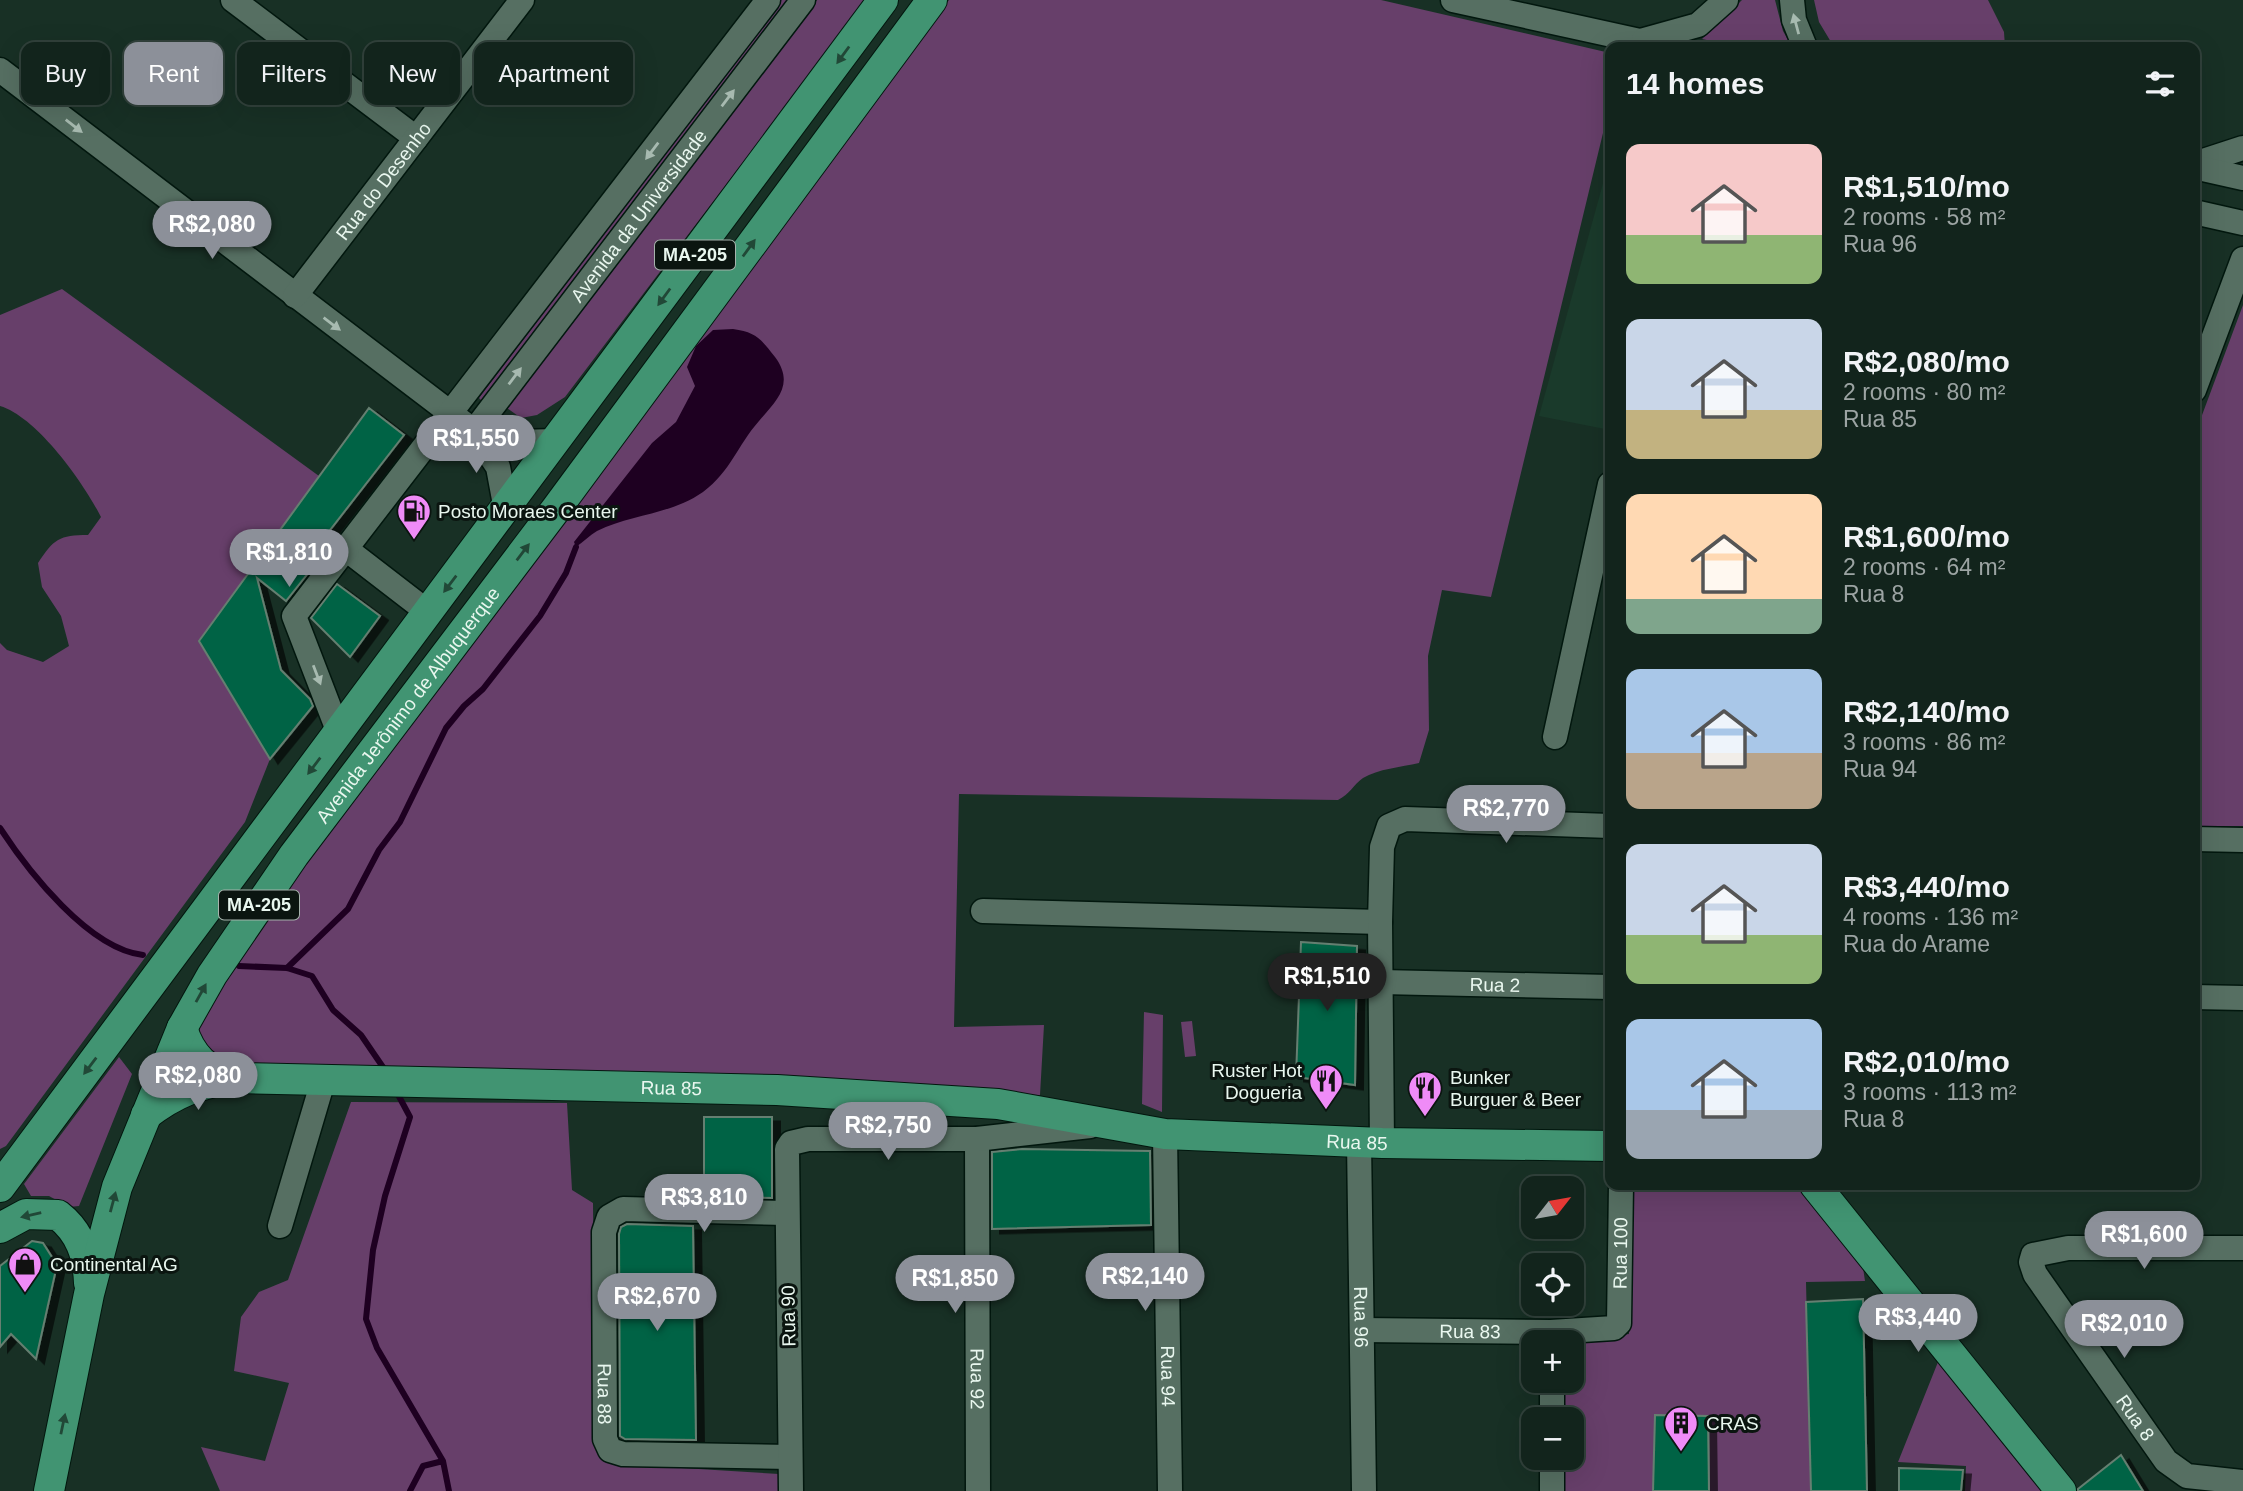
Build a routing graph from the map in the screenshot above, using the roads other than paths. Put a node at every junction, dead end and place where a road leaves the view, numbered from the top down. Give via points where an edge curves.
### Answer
1 (233, 0) edge
2 (522, 0) edge
3 (768, 0) edge
4 (803, 0) edge
5 (883, 0) edge
6 (932, 0) edge
7 (1453, 0) edge
8 (1726, 0) edge
9 (1792, 0) edge
10 (1632, 42) edge
11 (1647, 42) edge
12 (1803, 42) edge
13 (0, 70) edge
14 (416, 138) junction
15 (2243, 148) edge
16 (2200, 163) edge
17 (2200, 167) edge
18 (2243, 178) edge
19 (2200, 213) edge
20 (2243, 223) edge
21 (2243, 259) edge
22 (295, 296) junction
23 (2200, 374) edge
24 (451, 414) junction
25 (474, 431) junction
26 (558, 441) junction
27 (1605, 507) edge
28 (506, 510) junction
29 (346, 549) junction
30 (429, 613) junction
31 (339, 733) junction
32 (1555, 737) dead end
33 (1605, 826) edge
34 (2200, 839) edge
35 (2243, 841) edge
36 (983, 911) dead end
37 (1368, 921) junction
38 (1381, 982) junction
39 (1605, 987) edge
40 (2200, 997) edge
41 (2243, 998) edge
42 (182, 1028) junction
43 (237, 1078) junction
44 (323, 1081) junction
45 (146, 1115) junction
46 (1104, 1124) junction
47 (1165, 1134) junction
48 (977, 1139) junction
49 (792, 1143) joint
50 (1371, 1143) junction
51 (1605, 1146) edge
52 (0, 1186) edge
53 (1621, 1190) edge
54 (1820, 1190) edge
55 (786, 1213) junction
56 (280, 1226) dead end
57 (0, 1228) edge
58 (2243, 1248) edge
59 (89, 1294) junction
60 (1619, 1323) joint
61 (1362, 1330) junction
62 (1584, 1333) edge
63 (1521, 1336) edge
64 (790, 1457) junction
65 (1552, 1470) edge
66 (2243, 1482) edge
67 (49, 1491) edge
68 (791, 1491) edge
69 (978, 1491) edge
70 (1170, 1491) edge
71 (1364, 1491) edge
72 (1552, 1491) edge
73 (2061, 1491) edge

1 - 14 street
2 - 14 street, Rua do Desenho
3 -> 24 street, Avenida da Universidade
25 -> 4 street, Avenida da Universidade
5 -> 26 main road, Avenida Jerônimo de Albuquerque / MA-205
42 -> 6 main road, Avenida Jerônimo de Albuquerque / MA-205 via 212,975 294,855
7 - 10 street
8 - 11 street via 1698,25
12 -> 9 street
13 -> 22 street
14 - 22 street, Rua do Desenho
15 - 16 street
17 - 18 street
19 - 20 street
21 - 23 street
22 -> 24 street
24 - 25 street
24 - 29 street, Avenida da Universidade
25 - 26 street via 514,442
25 - 28 street via 498,467
26 - 28 main road, Avenida Jerônimo de Albuquerque / MA-205
27 - 32 street
28 -> 30 main road, Avenida Jerônimo de Albuquerque / MA-205
29 - 30 street
29 -> 31 street, Avenida da Universidade via 294,616
30 - 31 main road, Avenida Jerônimo de Albuquerque / MA-205
31 -> 52 main road, Avenida Jerônimo de Albuquerque / MA-205
33 - 37 street, Rua 96 via 1405,820 1389,826
34 - 35 street
36 - 37 street
37 - 38 street, Rua 96
38 - 39 street, Rua 2
38 - 50 street, Rua 96
40 - 41 street
42 - 43 main road, Rua 85 via 195,1057 214,1071
42 - 45 main road, Avenida Jerônimo de Albuquerque / MA-205
43 - 44 main road, Rua 85
43 - 45 main road, Rua 85 via 179,1093
44 - 46 main road, Rua 85 via 777,1090 957,1100 1022,1107
44 - 56 street
59 -> 45 main road, Avenida Jerônimo de Albuquerque / MA-205 via 117,1187
46 - 47 main road, Rua 85
46 - 48 street, Rua 85
47 - 50 main road, Rua 85
47 - 70 street, Rua 94
48 - 49 street, Rua 85 via 808,1139
48 - 69 street, Rua 92
49 - 55 street, Rua 90 via 785,1156
50 - 51 main road, Rua 85
50 - 61 street, Rua 96
53 - 60 street, Rua 100
54 - 73 main road
55 - 64 street, Rua 90
55 - 64 street, Rua 88 via 623,1209 604,1224 607,1447 623,1454
59 -> 57 main road via 85,1253 78,1236 58,1215 26,1214
58 - 66 street, Rua 8 via 2068,1248 2040,1251 2032,1258 2035,1274 2166,1461 2179,1472 2204,1480
67 -> 59 main road, Avenida Jerônimo de Albuquerque / MA-205
60 - 62 street, Rua 83
61 - 63 street, Rua 83
61 - 71 street, Rua 96
64 - 68 street, Rua 90
65 - 72 street

